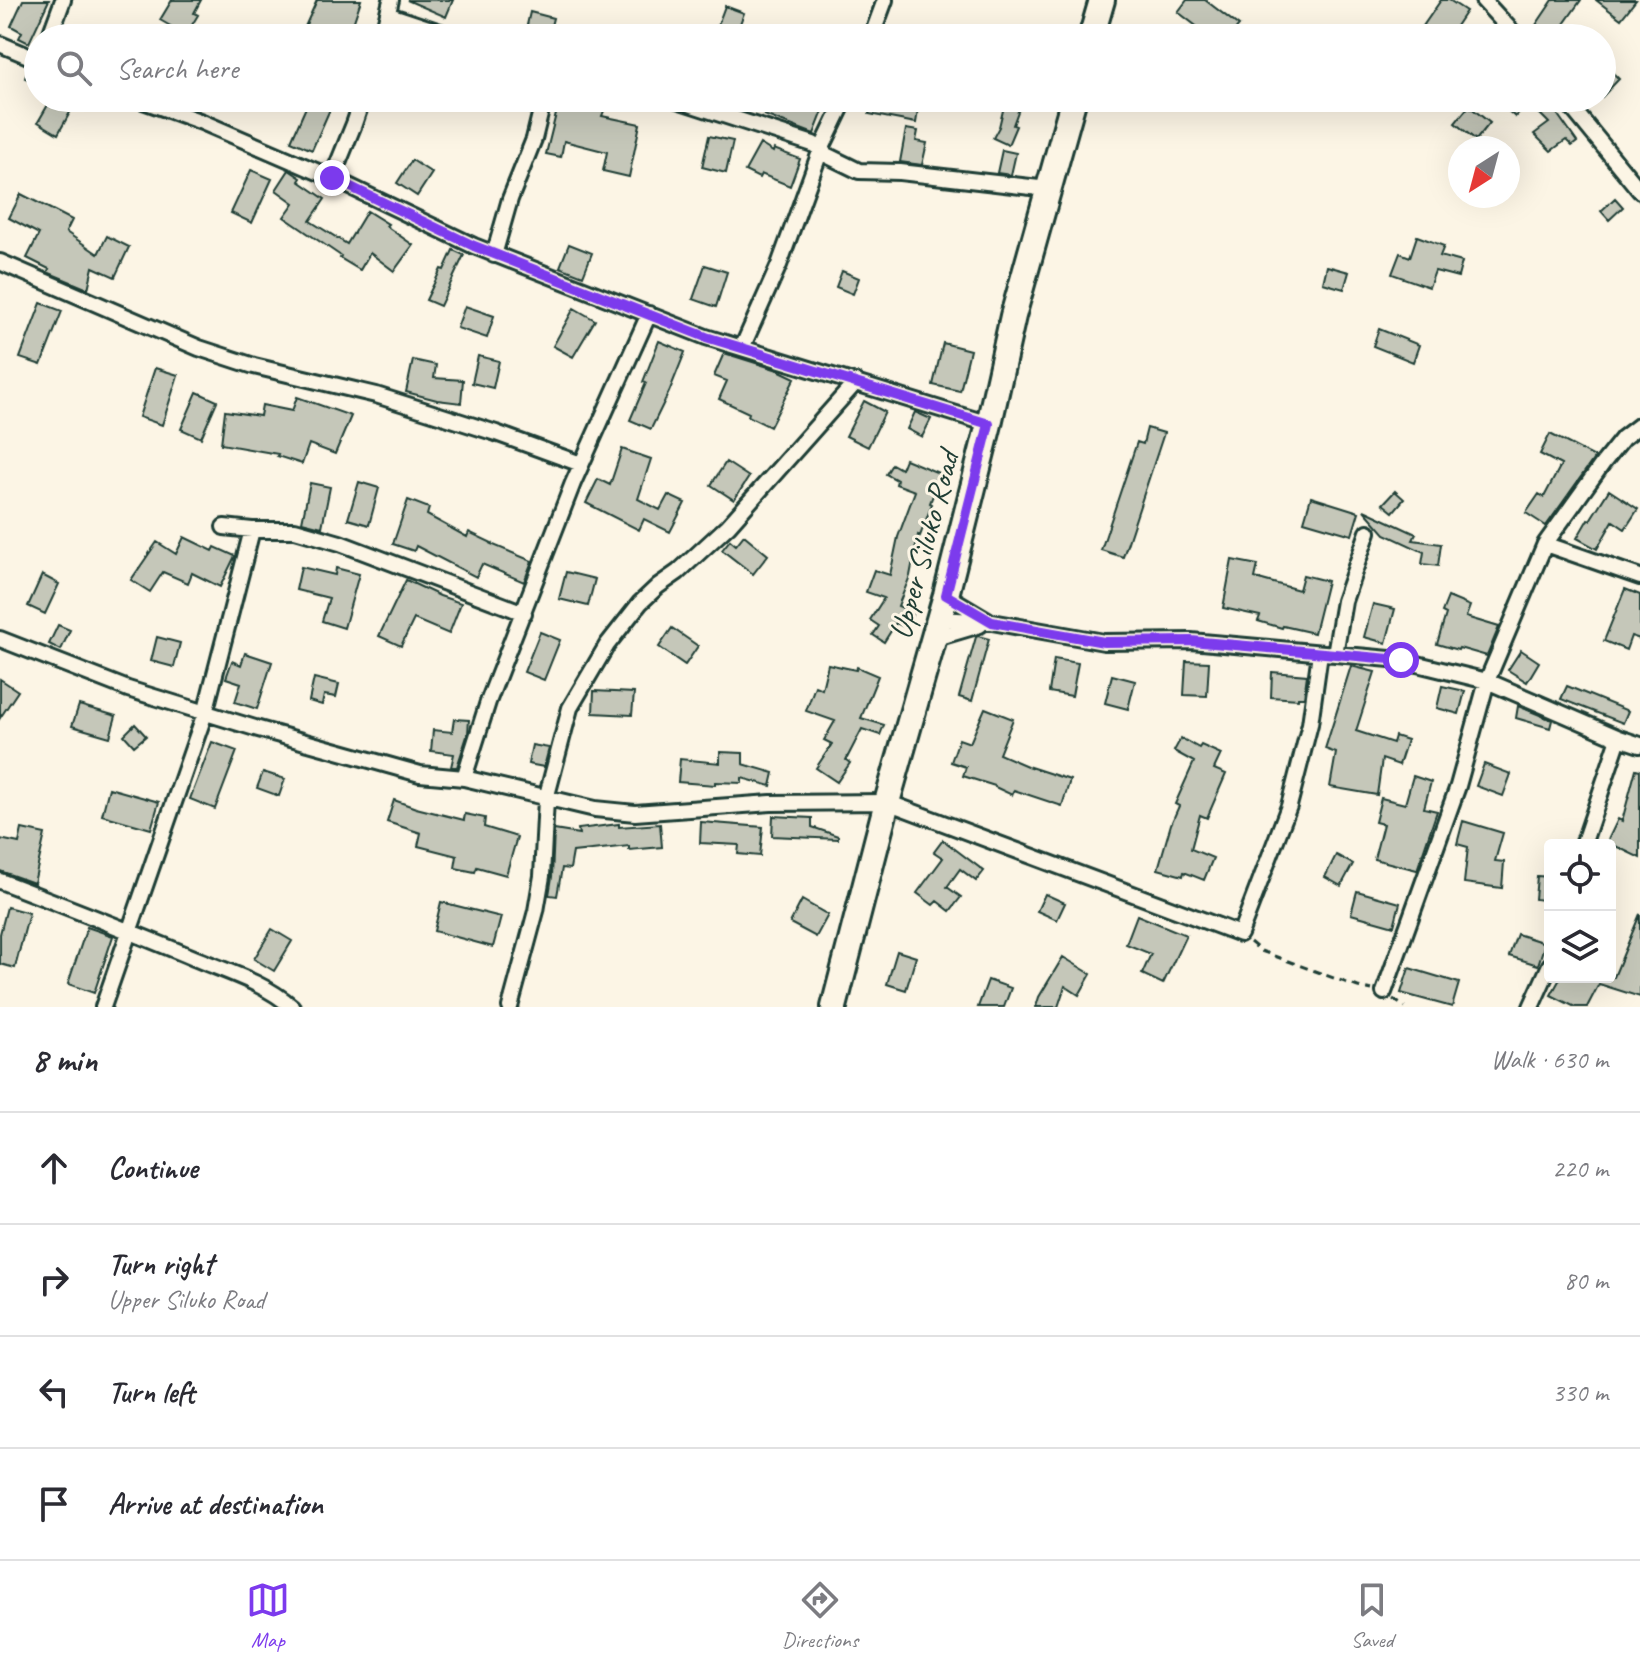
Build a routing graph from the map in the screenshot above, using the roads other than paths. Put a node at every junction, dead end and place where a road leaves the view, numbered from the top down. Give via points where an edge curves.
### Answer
1 (63, 0) edge
2 (885, 0) edge
3 (1102, 0) edge
4 (1483, 0) edge
5 (390, 7) edge
6 (54, 24) edge
7 (427, 24) edge
8 (876, 24) edge
9 (1095, 24) edge
10 (1505, 24) edge
11 (0, 44) edge
12 (24, 54) edge
13 (174, 112) edge
14 (358, 112) edge
15 (541, 112) edge
16 (714, 112) edge
17 (839, 112) edge
18 (1070, 112) edge
19 (1575, 112) edge
20 (820, 152) junction
21 (332, 178) junction
22 (1048, 189) junction
23 (1640, 191) edge
24 (494, 255) junction
25 (0, 262) edge
26 (649, 314) junction
27 (742, 348) junction
28 (856, 382) junction
29 (989, 424) junction
30 (1640, 425) edge
31 (581, 464) junction
32 (224, 527) dead end
33 (252, 530) junction
34 (1368, 532) dead end
35 (1545, 544) junction
36 (1640, 577) edge
37 (946, 595) junction
38 (524, 613) junction
39 (992, 622) junction
40 (936, 629) junction
41 (0, 639) edge
42 (1328, 654) junction
43 (1487, 681) junction
44 (205, 713) junction
45 (1619, 738) junction
46 (1640, 745) edge
47 (464, 778) junction
48 (546, 799) junction
49 (887, 802) junction
50 (1585, 839) edge
51 (0, 881) edge
52 (130, 931) junction
53 (1544, 978) edge
54 (1384, 992) road end
55 (103, 1007) edge
56 (292, 1007) edge
57 (510, 1007) edge
58 (834, 1007) edge
59 (1531, 1007) edge

1 - 6 street
2 - 8 street
3 - 9 main road
4 - 10 street
5 - 7 street
11 - 12 street
13 - 21 street
14 - 21 street
15 - 24 street
16 - 20 street via 813,144
17 - 20 street
18 - 22 main road, Upper Siluko Road
19 - 23 street
20 - 22 street via 859,171
20 - 27 street
21 - 24 street
22 - 29 main road, Upper Siluko Road
24 - 26 street
25 - 31 street via 199,348 376,395
26 - 27 street
26 - 31 street
27 - 28 street
28 - 29 street
28 - 48 street via 728,526 640,603 607,645 570,708
29 - 37 main road, Upper Siluko Road
30 - 35 street via 1603,463
31 - 38 street
32 - 33 street
33 - 38 street via 295,530 340,543
33 - 44 street
34 - 42 street
35 - 36 street
35 - 43 street
37 - 39 street
37 - 40 main road, Upper Siluko Road
38 - 47 street
39 - 40 street
39 - 40 street
39 - 42 street via 1104,642 1191,641
40 - 49 main road, Upper Siluko Road
41 - 44 street
42 - 43 street via 1401,660
42 - 49 street via 1289,806 1240,934
43 - 45 street
43 - 54 street via 1458,786
44 - 47 street via 420,774
44 - 52 street
45 - 46 street
45 - 50 street
47 - 48 street
48 - 49 street via 635,813 771,803
48 - 57 street via 536,911
49 - 58 main road, Upper Siluko Road
51 - 52 street
52 - 55 street
52 - 56 street via 276,993
53 - 59 street

